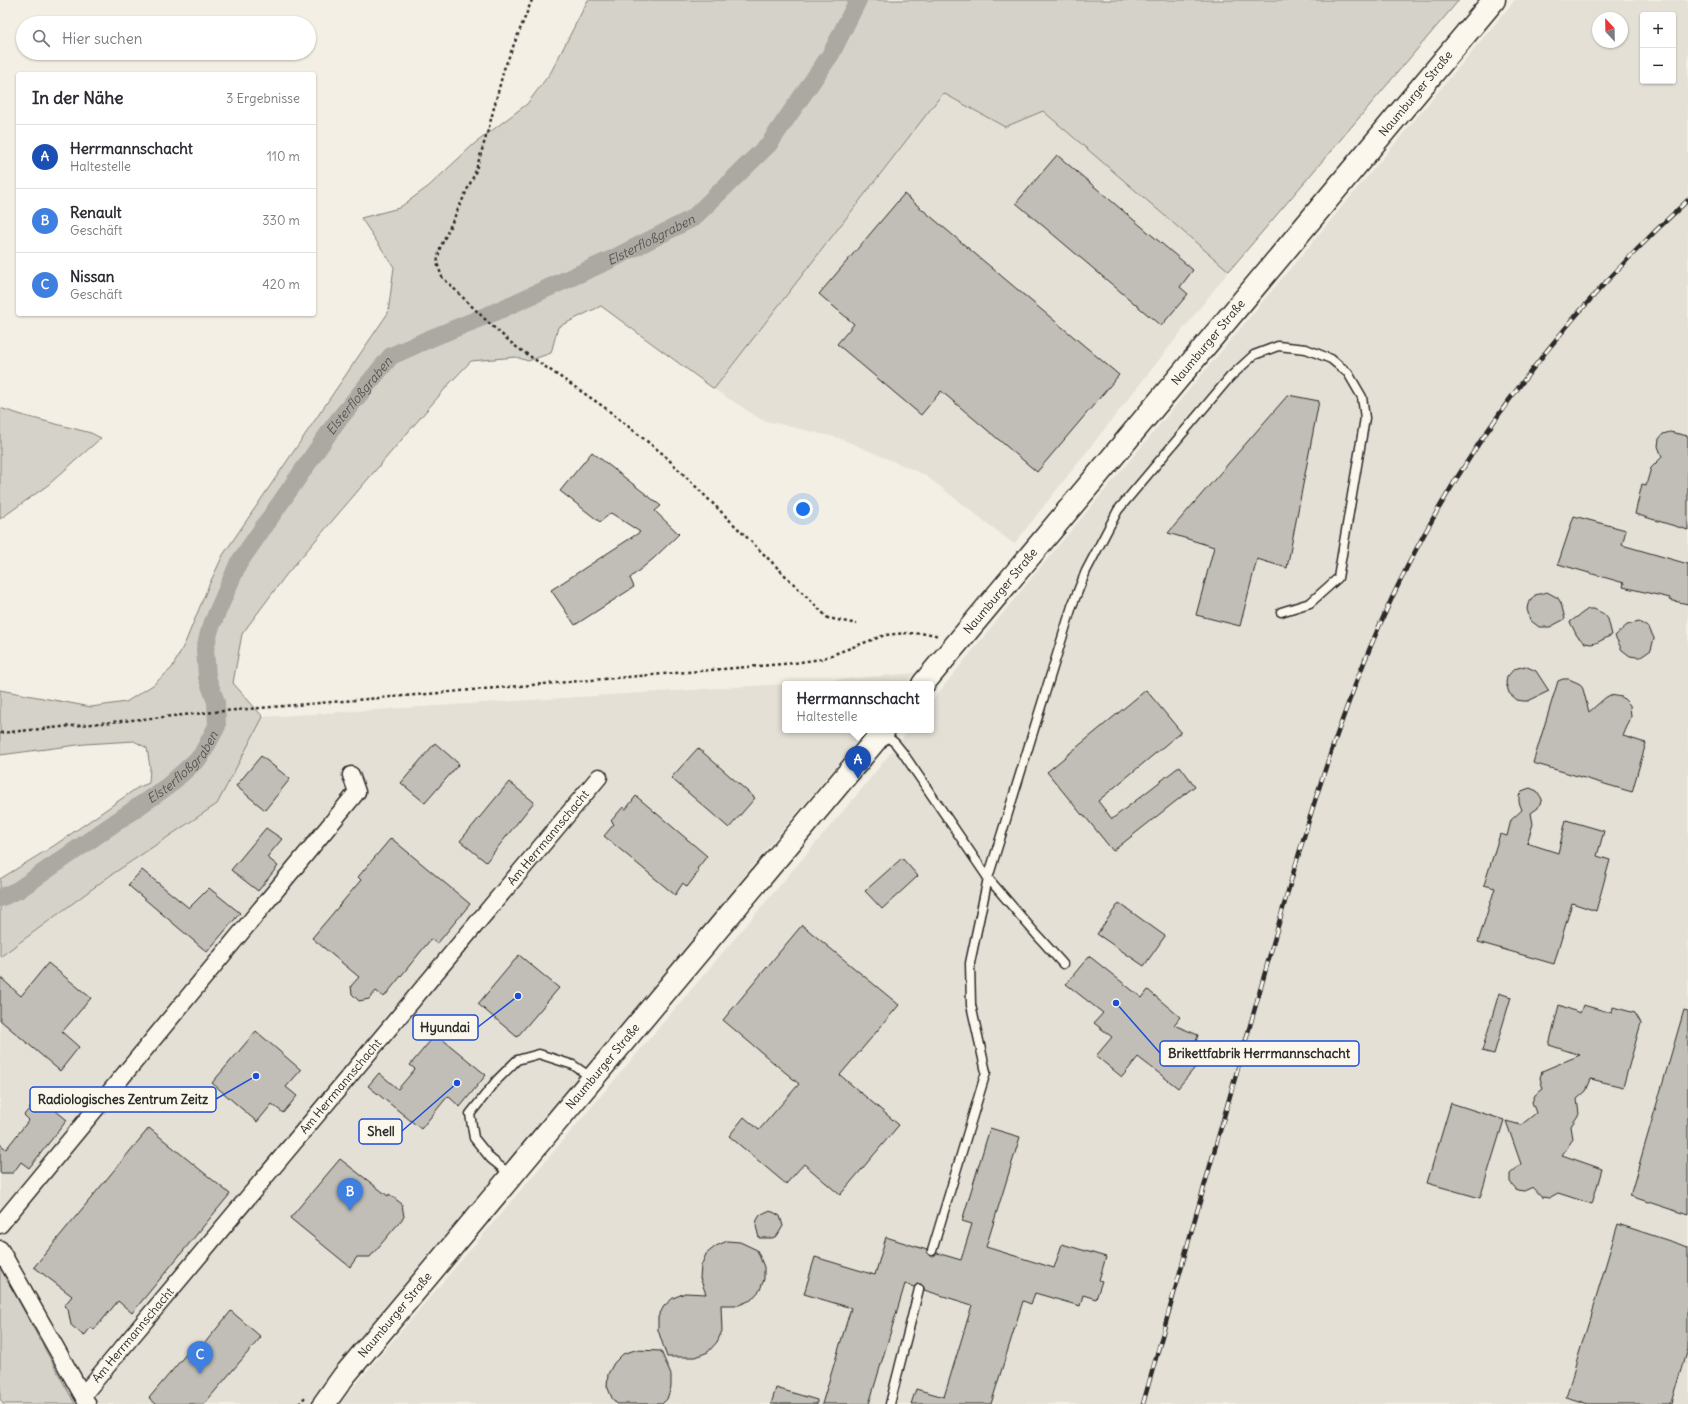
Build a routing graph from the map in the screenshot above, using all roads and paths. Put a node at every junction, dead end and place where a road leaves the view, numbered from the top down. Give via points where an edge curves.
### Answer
1 (532, 0) edge
2 (1494, 0) edge
3 (1281, 612) dead end
4 (857, 624) dead end
5 (941, 637) dead end
6 (925, 681) edge
7 (0, 733) edge
8 (881, 733) edge
9 (885, 733) edge
10 (351, 776) dead end
11 (599, 777) dead end
12 (988, 878) junction
13 (1063, 964) dead end
14 (592, 1078) junction
15 (511, 1174) junction
16 (0, 1225) edge
17 (0, 1249) edge
18 (932, 1251) dead end
19 (919, 1289) dead end
20 (85, 1399) edge
21 (324, 1404) edge
22 (890, 1404) edge

1 - 4 path via 504,69 475,173 440,248 437,263 442,277 490,325 516,346 604,407 663,454 828,618
2 - 6 main road, Naumburger Straße
3 - 12 lane via 1310,603 1338,578 1365,418 1362,397 1348,373 1331,359 1306,349 1278,346 1254,355 1230,377 1118,510 1086,572 1072,606
5 - 7 path via 907,632 885,636 821,659 794,663 210,712
8 - 14 main road, Naumburger Straße
9 - 12 lane via 903,753
10 - 16 street via 357,792
11 - 20 street, Am Herrmannschacht
12 - 13 lane
12 - 18 lane via 970,963 971,1005 986,1072
14 - 15 main road, Naumburger Straße
14 - 15 lane via 573,1065 539,1054 516,1060 497,1080 470,1114 474,1138 491,1158
15 - 21 main road, Naumburger Straße via 344,1376
17 - 20 street, Am Herrmannschacht
19 - 22 lane

